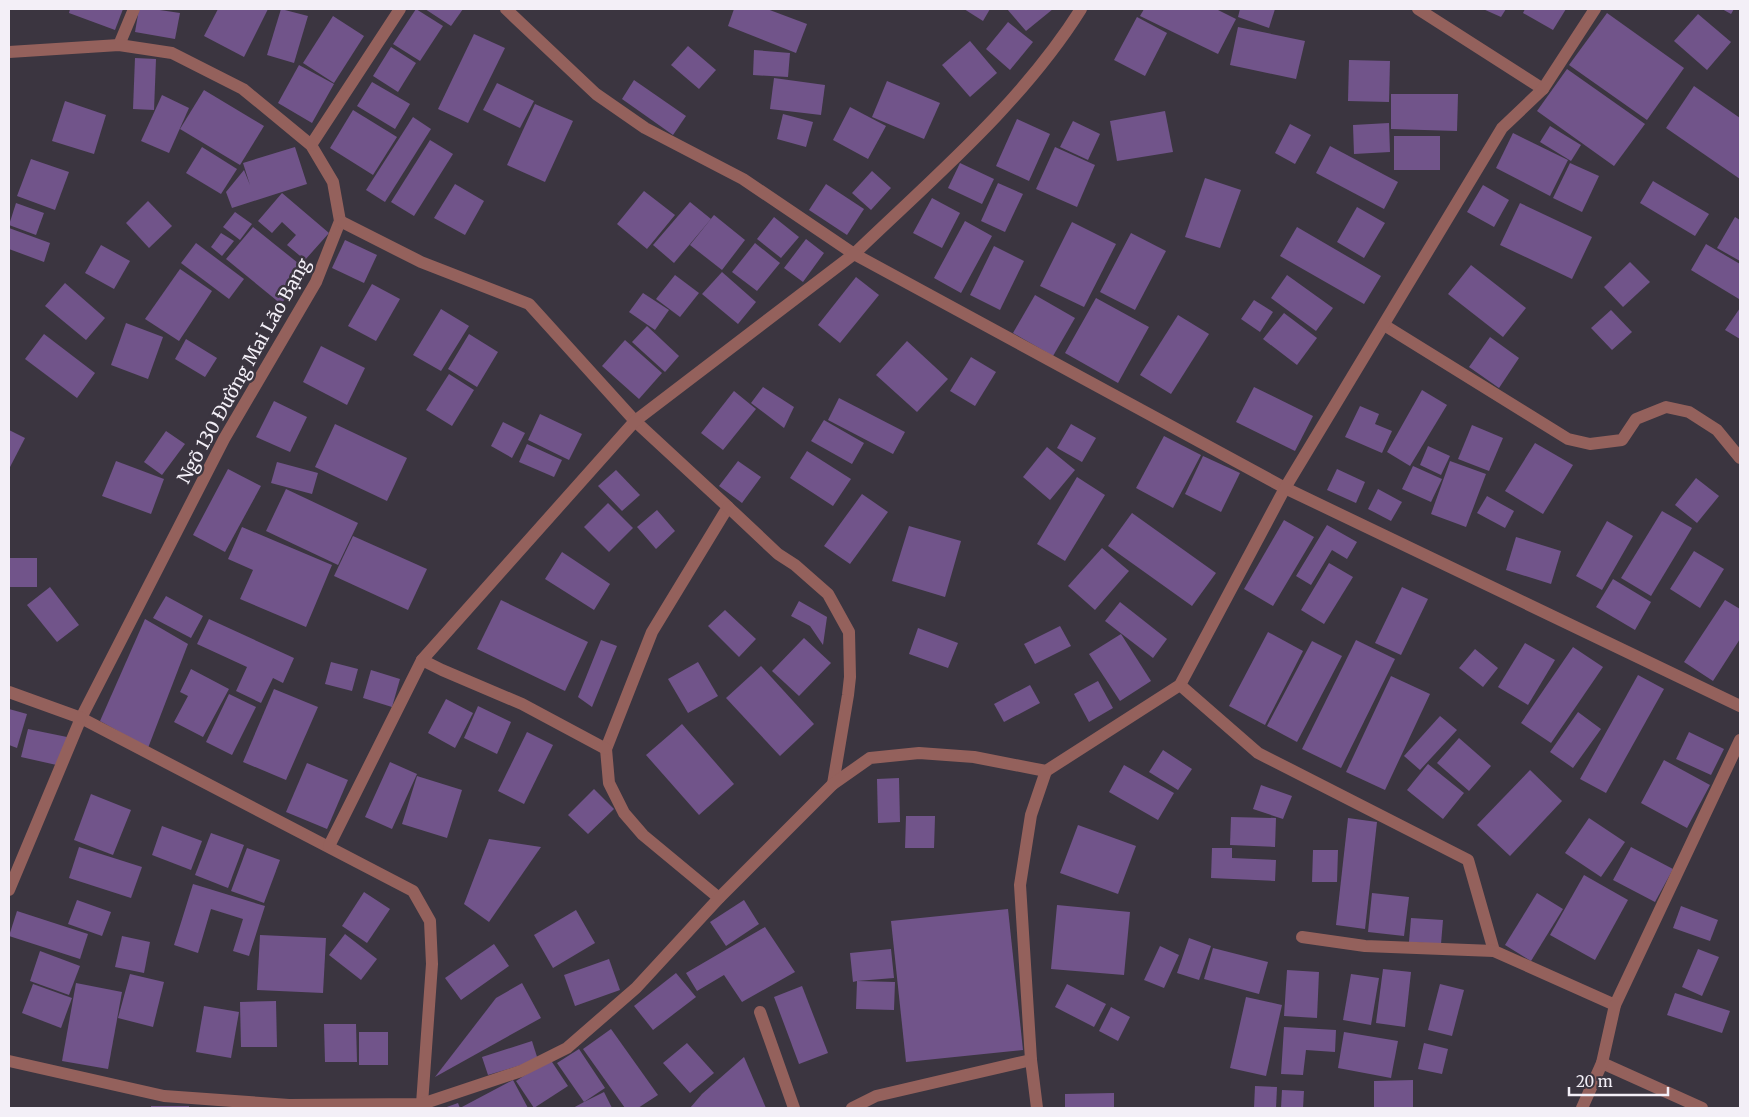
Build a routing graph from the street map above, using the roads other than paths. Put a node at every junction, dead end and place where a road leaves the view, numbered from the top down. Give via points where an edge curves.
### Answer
1 (134, 9) edge
2 (400, 9) edge
3 (506, 9) edge
4 (1081, 9) edge
5 (1418, 9) edge
6 (1595, 9) edge
7 (119, 45) junction
8 (9, 52) edge
9 (1543, 89) junction
10 (311, 145) junction
11 (340, 221) junction
12 (854, 254) junction
13 (1384, 325) junction
14 (635, 421) junction
15 (1740, 458) edge
16 (1285, 488) junction
17 (728, 507) junction
18 (422, 660) junction
19 (1180, 684) junction
20 (9, 692) edge
21 (1740, 706) edge
22 (81, 718) junction
23 (1740, 740) edge
24 (606, 749) junction
25 (1046, 771) junction
26 (833, 784) junction
27 (328, 846) junction
28 (9, 890) edge
29 (719, 898) junction
30 (1302, 937) dead end
31 (1494, 952) junction
32 (1615, 1005) junction
33 (760, 1012) dead end
34 (1031, 1060) junction
35 (9, 1061) edge
36 (1602, 1064) junction
37 (423, 1106) edge
38 (289, 1107) edge
39 (794, 1108) edge
40 (852, 1108) edge
41 (1037, 1108) edge
42 (1582, 1108) edge
43 (1702, 1108) edge

1 - 7 street
2 - 10 street
3 - 12 street via 596,94 645,128 743,180
4 - 12 street via 1030,79
5 - 9 street
6 - 9 street
7 - 8 street
7 - 10 street via 172,53 243,89
9 - 13 street via 1502,128
10 - 11 street via 333,182
11 - 14 street via 422,262 529,304
11 - 22 street, Ngõ 130 Đường Mai Lão Bạng via 316,282 224,439
12 - 14 street
12 - 16 street
13 - 15 street via 1568,439 1590,444 1622,440 1636,419 1666,407 1689,412 1717,430
13 - 16 street
14 - 17 street
14 - 18 street
16 - 19 street
16 - 21 street
17 - 24 street via 652,632
17 - 26 street via 778,554 828,594 849,632 850,678
18 - 24 street via 522,704
18 - 27 street
19 - 25 street
19 - 31 street via 1258,753 1468,860
20 - 22 street
22 - 27 street
22 - 28 street, Ngõ 130 Đường Mai Lão Bạng
23 - 32 street
24 - 29 street via 609,783 624,813 643,835
25 - 26 street via 974,757 919,753 870,758
25 - 34 street via 1031,815 1020,885
26 - 29 street
27 - 37 street via 413,891 430,921 432,964
29 - 37 street via 636,988 567,1048 521,1071
30 - 31 street via 1365,946
31 - 32 street
32 - 36 street
33 - 39 street
34 - 40 street via 876,1096
34 - 41 street
35 - 38 street via 164,1096
36 - 42 street
36 - 43 street
37 - 38 street

